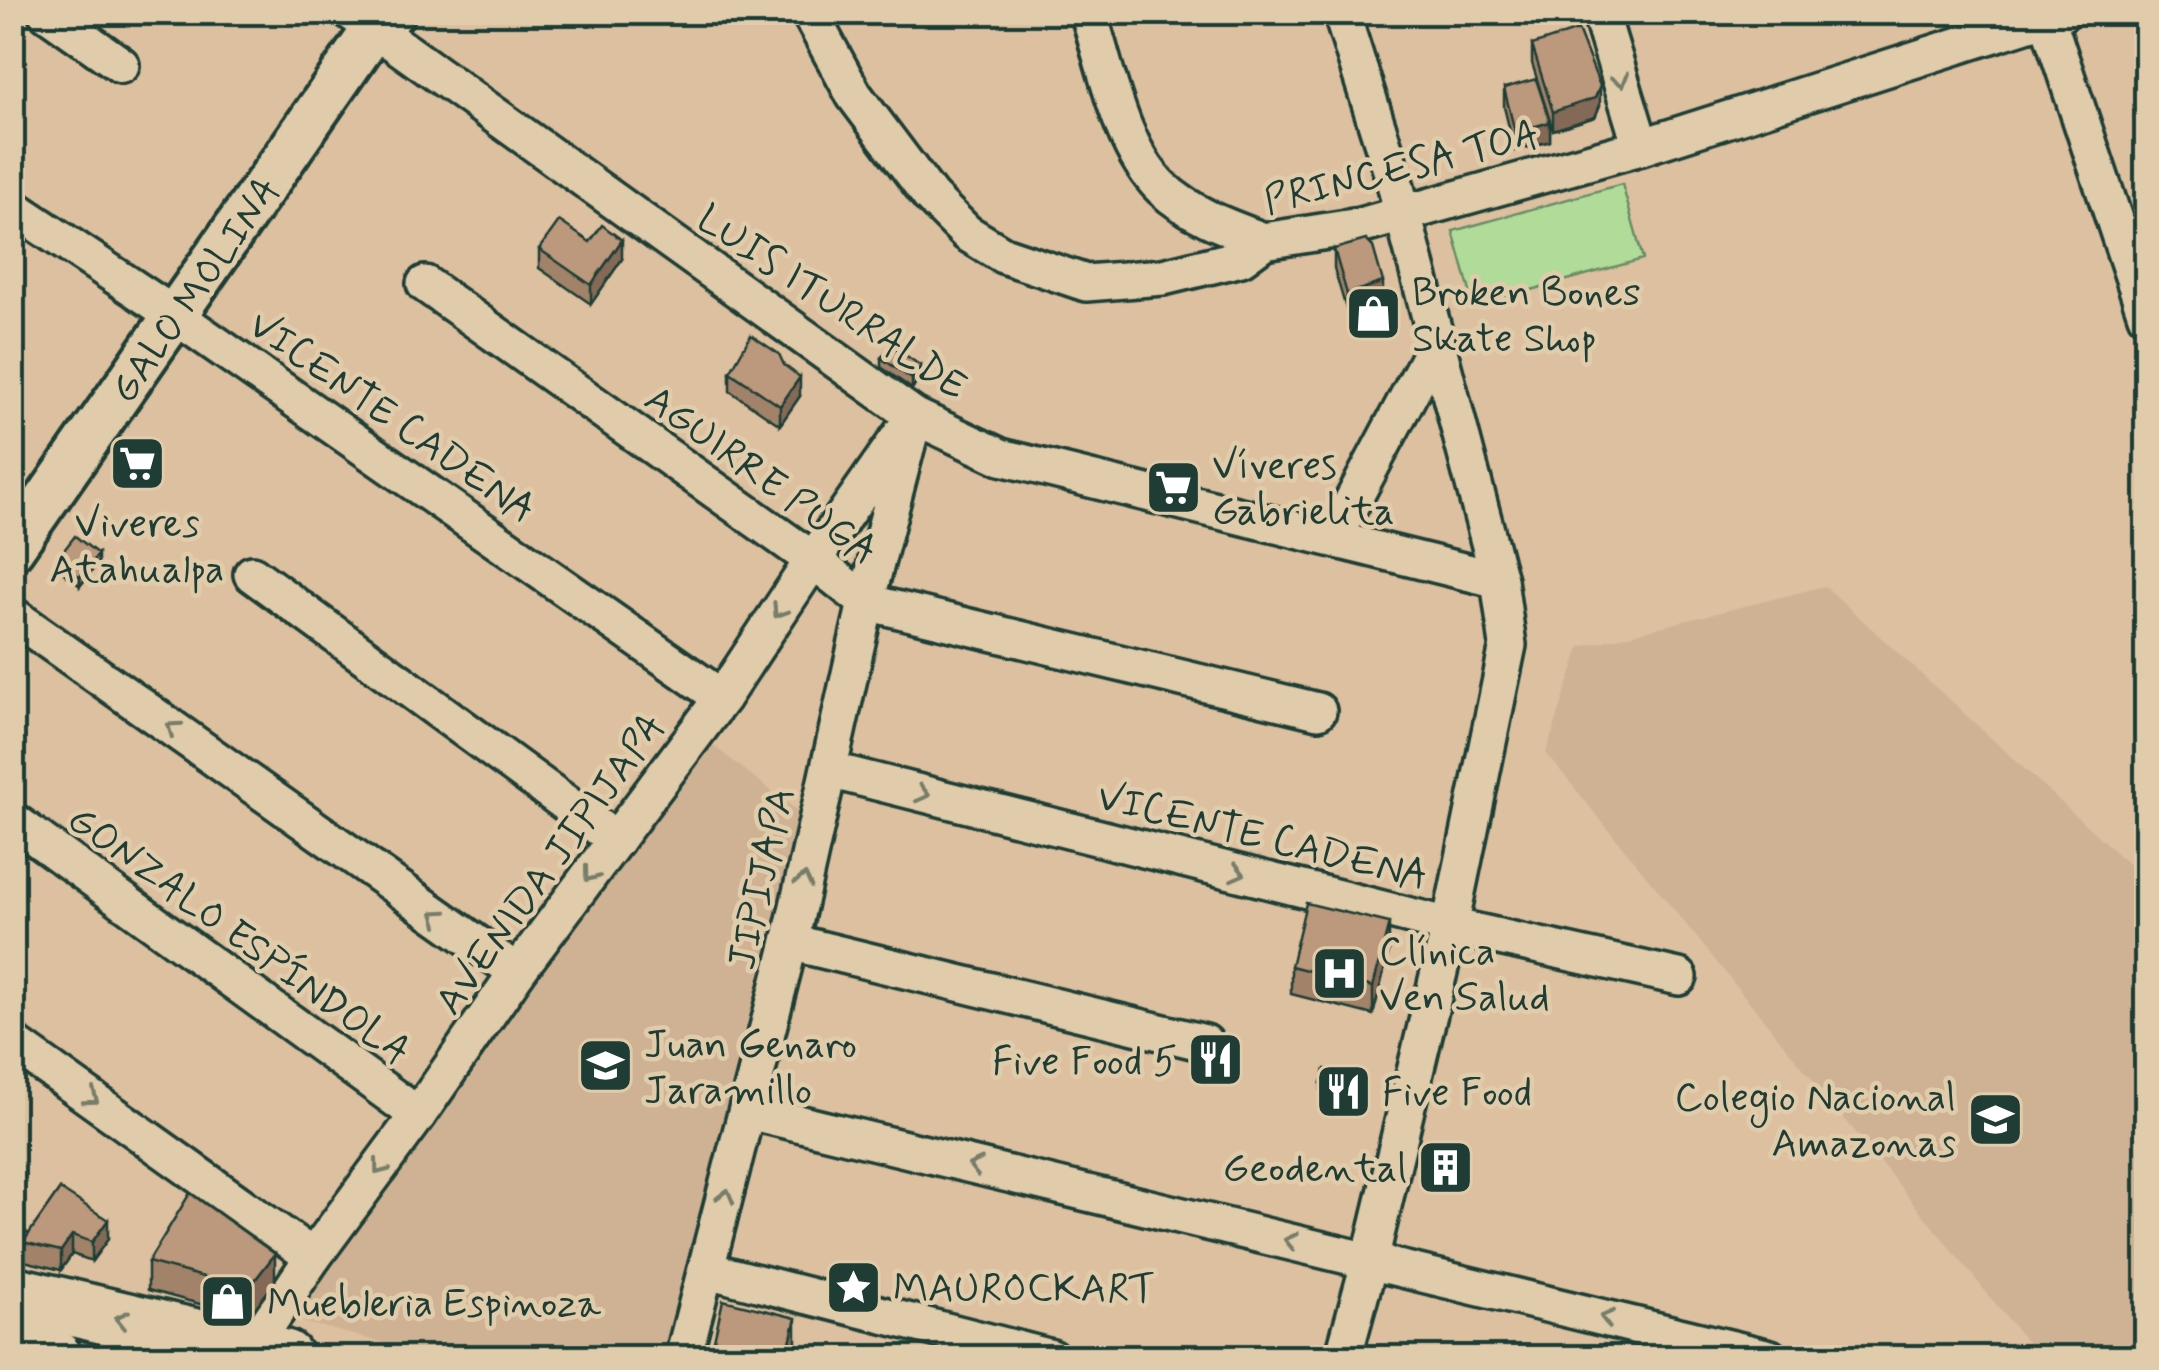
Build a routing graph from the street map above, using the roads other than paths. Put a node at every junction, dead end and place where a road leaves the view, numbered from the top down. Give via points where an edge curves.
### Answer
1 (46, 12) edge
2 (809, 12) edge
3 (1088, 12) edge
4 (1342, 12) edge
5 (1600, 12) edge
6 (2052, 14) edge
7 (372, 18) edge
8 (122, 65) dead end
9 (1641, 147) junction
10 (12, 208) edge
11 (1402, 214) junction
12 (1264, 241) junction
13 (2137, 250) edge
14 (425, 284) dead end
15 (2146, 315) edge
16 (176, 317) junction
17 (1436, 344) junction
18 (914, 416) junction
19 (1333, 538) junction
20 (12, 549) edge
21 (813, 560) junction
22 (252, 574) dead end
23 (1499, 580) junction
24 (866, 602) junction
25 (12, 615) edge
26 (722, 698) junction
27 (1318, 710) dead end
28 (828, 770) junction
29 (12, 820) edge
30 (616, 840) junction
31 (1450, 926) junction
32 (790, 942) junction
33 (518, 972) junction
34 (1679, 977) dead end
35 (12, 1042) edge
36 (1205, 1043) dead end
37 (748, 1112) junction
38 (418, 1115) junction
39 (314, 1257) junction
40 (1370, 1260) junction
41 (707, 1270) junction
42 (12, 1294) edge
43 (12, 1347) edge
44 (262, 1355) edge
45 (54, 1358) edge
46 (683, 1358) edge
47 (1052, 1358) edge
48 (1343, 1358) edge
49 (1770, 1358) edge

1 - 8 street
2 - 12 street, PRINCESA TOA via 854,95 930,196 966,233 1003,255 1086,283 1163,277 1241,258
3 - 12 street via 1132,149 1162,188 1219,224
4 - 11 street
5 -> 9 street
6 - 9 street, PRINCESA TOA
6 - 13 street
7 - 16 street, GALO MOLINA
7 - 18 street, LUIS ITURRALDE
9 - 11 street, PRINCESA TOA
10 - 16 street, VICENTE CADENA
11 - 12 street, PRINCESA TOA
11 - 17 street
13 - 15 street
14 - 21 street, AGUIRRE PUGA
16 - 20 street, GALO MOLINA
16 - 26 street, VICENTE CADENA
17 - 19 street
17 - 23 street
18 - 19 street, LUIS ITURRALDE via 1001,457
18 - 21 street, AVENIDA JIPIJAPA
18 - 24 street, JIPIJAPA
19 - 23 street, LUIS ITURRALDE
21 - 24 street, AGUIRRE PUGA
21 -> 26 street, AVENIDA JIPIJAPA
22 - 30 street
23 - 31 street via 1508,645
24 - 27 street, AGUIRRE PUGA
24 - 28 street, JIPIJAPA
33 -> 25 street
26 - 30 street, AVENIDA JIPIJAPA
28 -> 31 street, VICENTE CADENA
32 -> 28 street, JIPIJAPA
29 - 38 street, GONZALO ESPÍNDOLA
30 -> 33 street, AVENIDA JIPIJAPA
31 - 34 street, VICENTE CADENA
31 - 40 street
32 - 36 street
32 - 37 street, JIPIJAPA
33 - 38 street, AVENIDA JIPIJAPA
35 -> 39 street
40 -> 37 street
41 -> 37 street, JIPIJAPA
38 -> 39 street, AVENIDA JIPIJAPA
39 - 44 street, AVENIDA JIPIJAPA
40 - 48 street
49 -> 40 street
41 - 46 street, JIPIJAPA
41 - 47 street
44 -> 42 main road
43 - 45 main road

